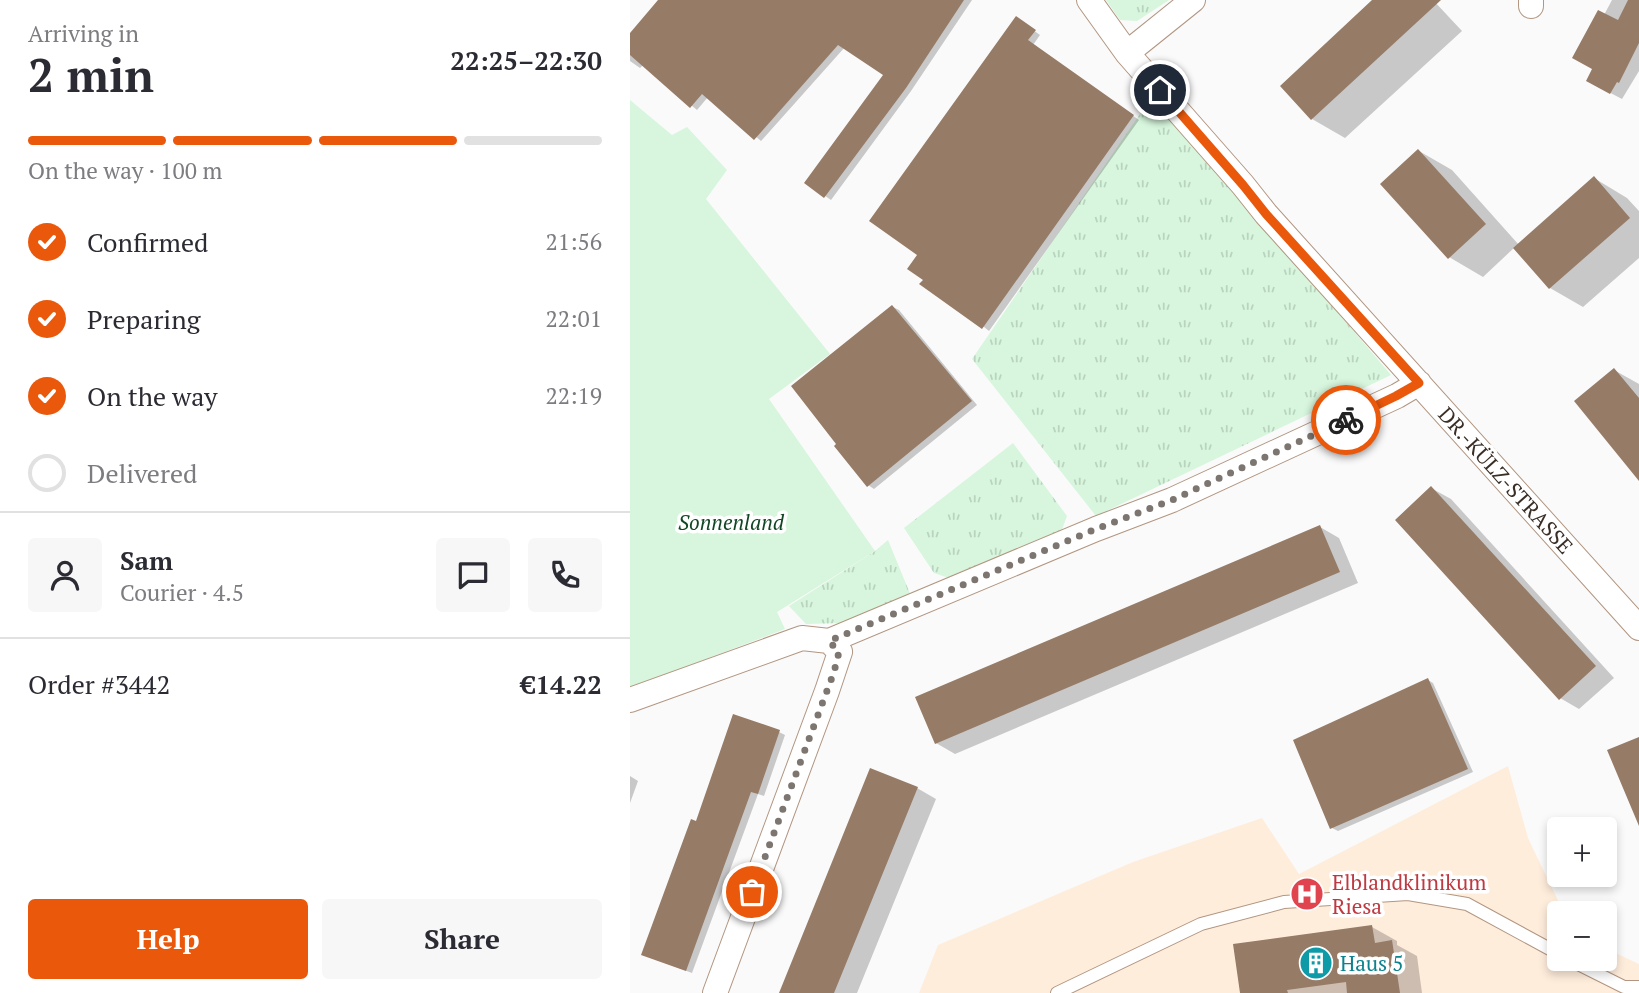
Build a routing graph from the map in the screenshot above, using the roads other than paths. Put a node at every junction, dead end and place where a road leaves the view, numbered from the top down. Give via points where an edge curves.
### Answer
1 (1193, 0) edge
2 (1094, 7) edge
3 (1127, 53) junction
4 (1419, 383) junction
5 (1639, 628) edge
6 (829, 641) junction
7 (630, 700) edge
8 (1547, 947) edge
9 (1592, 971) edge
10 (1639, 987) edge
11 (715, 993) edge
12 (1057, 993) edge

1 - 3 street
2 - 3 street, DR.-KÜLZ-STRASSE
3 - 4 street, DR.-KÜLZ-STRASSE
4 - 5 street, DR.-KÜLZ-STRASSE
4 - 6 street via 1172,500
6 - 7 street via 802,638
6 - 11 street via 839,652 827,691
8 - 12 lane via 1467,904 1408,894 1284,902 1201,924
9 - 10 lane via 1624,987

